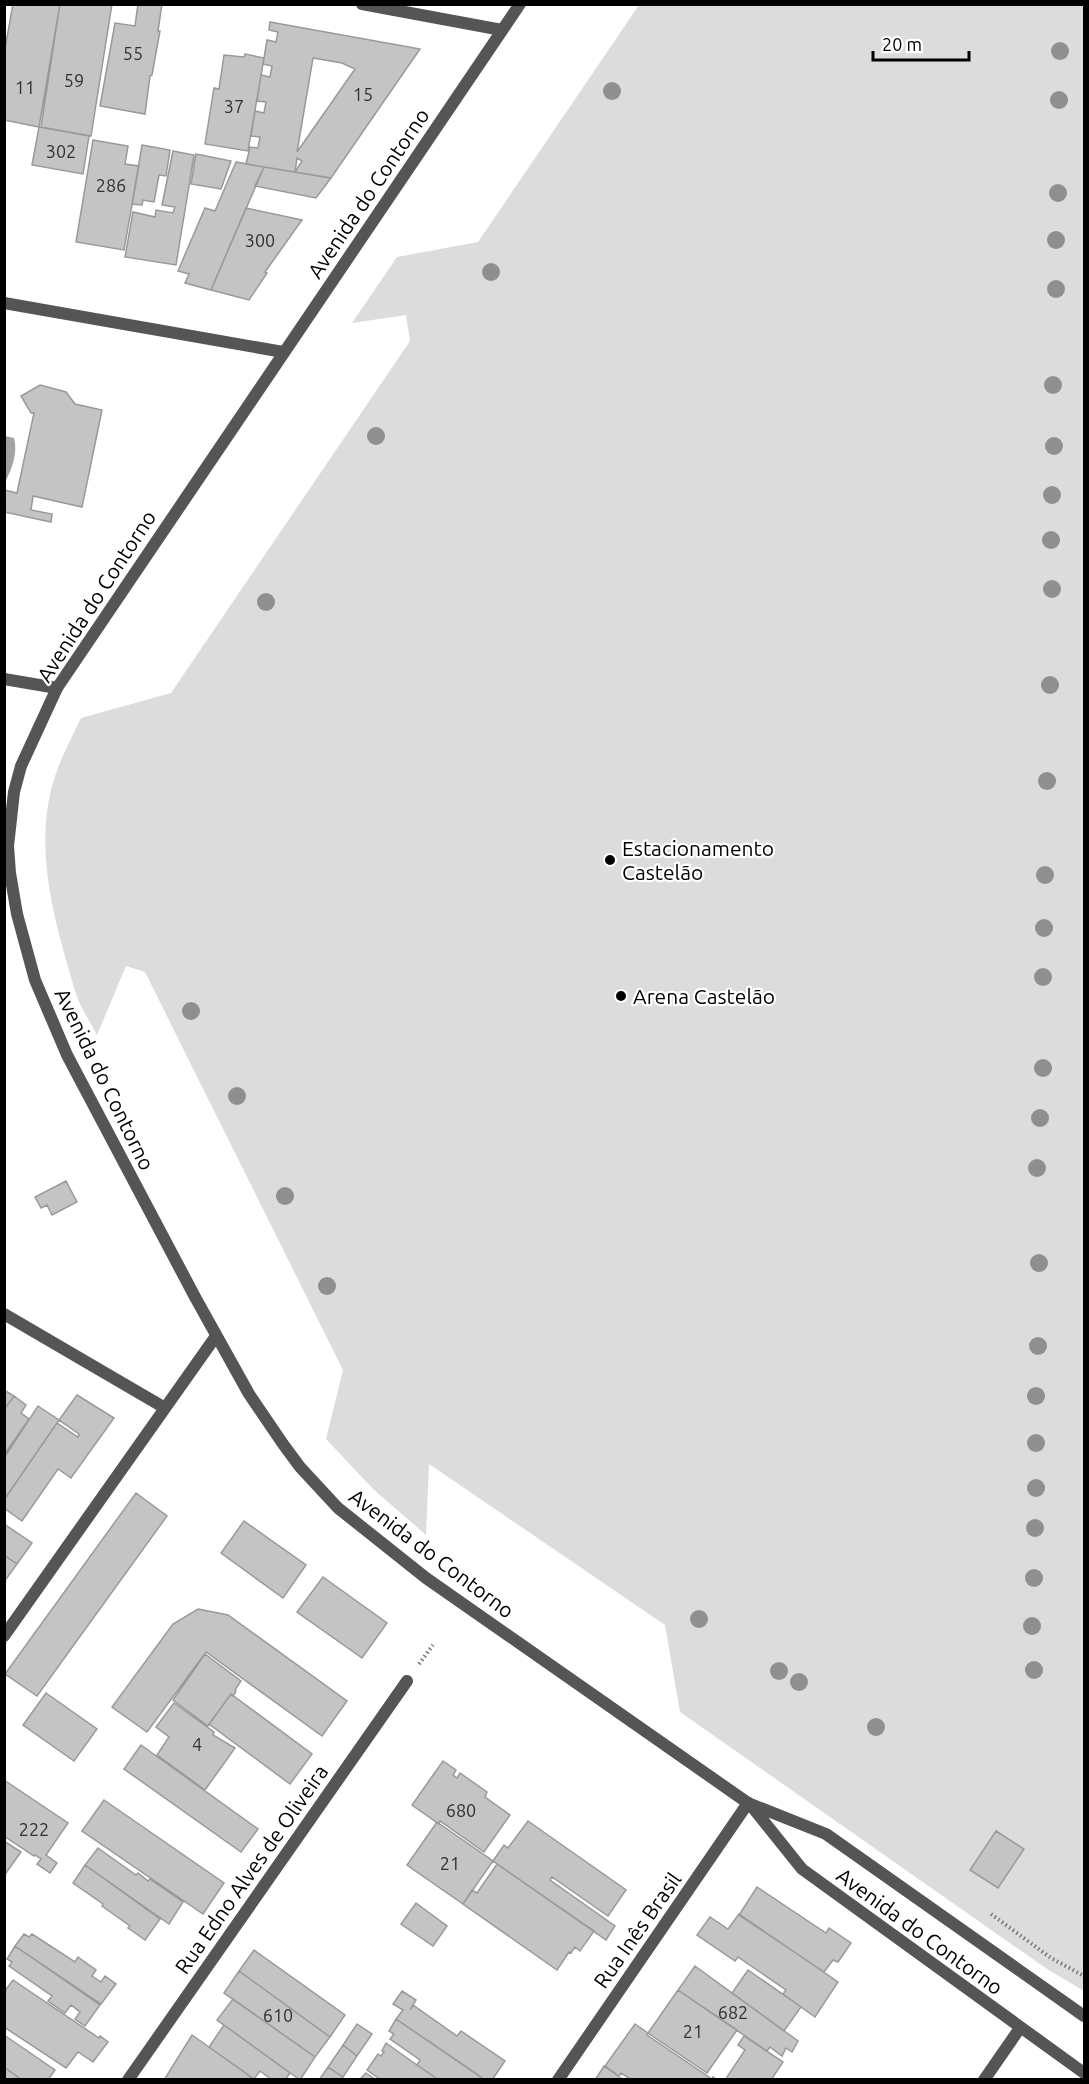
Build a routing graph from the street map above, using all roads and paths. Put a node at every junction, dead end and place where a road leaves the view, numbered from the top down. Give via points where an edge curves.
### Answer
1 (362, 4) edge
2 (519, 4) edge
3 (502, 30) junction
4 (4, 303) edge
5 (283, 352) junction
6 (4, 679) edge
7 (57, 688) junction
8 (4, 1314) edge
9 (216, 1336) junction
10 (165, 1408) junction
11 (4, 1636) edge
12 (406, 1681) dead end
13 (748, 1803) junction
14 (991, 1914) dead end
15 (1084, 1976) edge
16 (1084, 2016) edge
17 (1020, 2028) junction
18 (1084, 2073) edge
19 (128, 2079) edge
20 (558, 2079) edge
21 (984, 2079) edge

1 - 3 street
2 - 3 street, Avenida do Contorno
3 - 5 street, Avenida do Contorno
4 - 5 street
5 - 7 street, Avenida do Contorno
6 - 7 street
7 - 9 street, Avenida do Contorno via 21,766 14,792 8,846 17,914 35,980 67,1055
8 - 10 street
9 - 10 street
9 - 13 street, Avenida do Contorno via 283,1444 338,1508 426,1578
10 - 11 street
12 - 19 street, Rua Edno Alves de Oliveira
13 - 16 street, Avenida do Contorno via 826,1834
13 - 17 street, Avenida do Contorno via 802,1869
13 - 20 street, Rua Inês Brasil
14 - 15 path via 1051,1958
17 - 18 street, Avenida do Contorno
17 - 21 street

